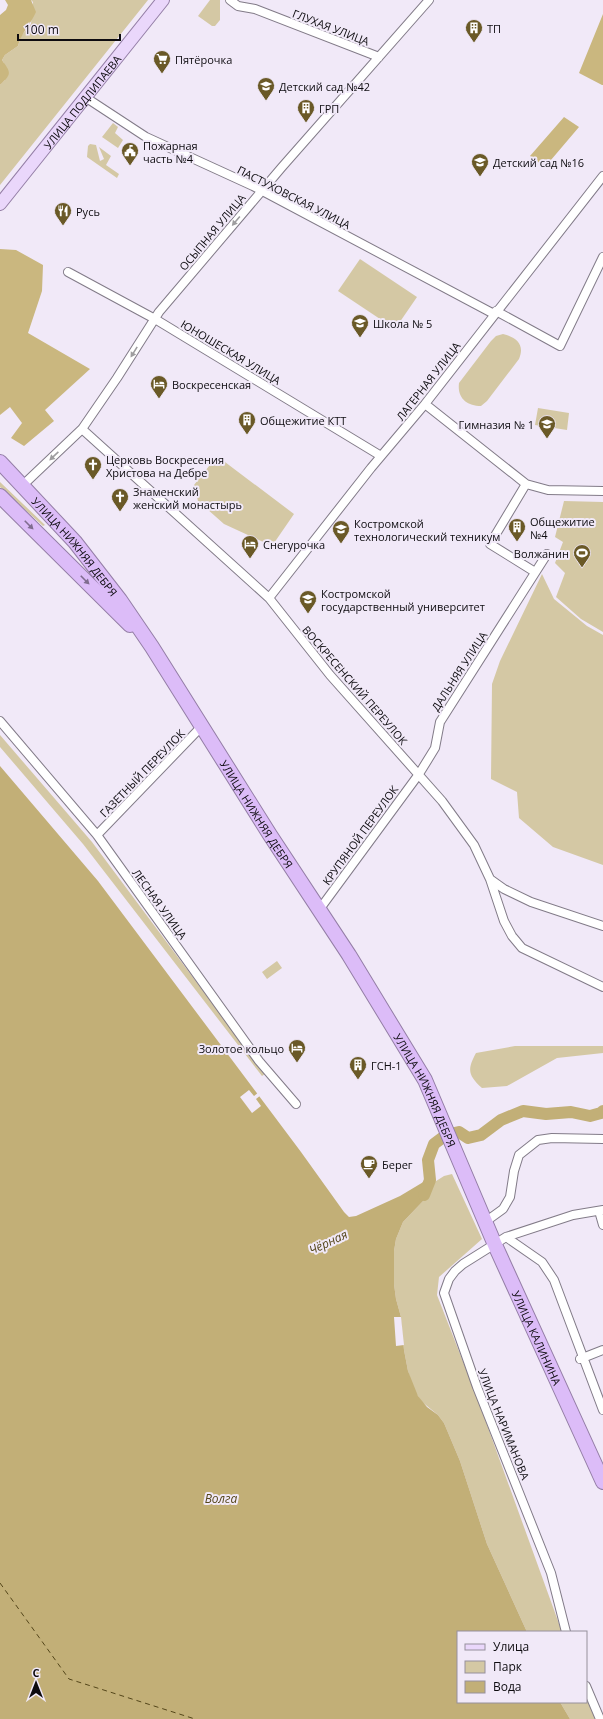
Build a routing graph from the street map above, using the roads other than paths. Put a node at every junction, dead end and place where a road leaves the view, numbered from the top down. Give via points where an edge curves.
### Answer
1 (163, 0) edge
2 (230, 0) edge
3 (428, 0) edge
4 (379, 57) junction
5 (86, 96) junction
6 (603, 176) edge
7 (262, 191) junction
8 (0, 204) edge
9 (603, 257) edge
10 (68, 272) dead end
11 (495, 313) junction
12 (155, 319) junction
13 (424, 404) junction
14 (82, 429) junction
15 (381, 456) junction
16 (0, 462) edge
17 (526, 484) junction
18 (23, 485) junction
19 (603, 491) edge
20 (1, 496) edge
21 (547, 554) dead end
22 (535, 572) junction
23 (269, 598) junction
24 (152, 647) junction
25 (0, 721) edge
26 (202, 726) junction
27 (419, 774) junction
28 (97, 835) junction
29 (490, 879) junction
30 (319, 910) junction
31 (603, 926) edge
32 (603, 987) edge
33 (296, 1104) dead end
34 (603, 1139) edge
35 (473, 1192) joint
36 (601, 1210) edge
37 (485, 1222) junction
38 (603, 1225) edge
39 (500, 1241) junction
40 (603, 1350) edge
41 (582, 1358) junction
42 (603, 1410) edge
43 (603, 1482) edge
44 (566, 1631) edge
45 (587, 1688) edge
46 (600, 1719) edge

1 - 5 main road, УЛИЦА ПОДЛИПАЕВА
2 - 4 street, ГЛУХАЯ УЛИЦА via 238,6 255,9
3 - 4 street, ОСЫПНАЯ УЛИЦА
4 - 7 street, ОСЫПНАЯ УЛИЦА
5 - 7 street, ПАСТУХОВСКАЯ УЛИЦА via 146,137
5 - 8 main road, УЛИЦА ПОДЛИПАЕВА
6 - 11 street, ЛАГЕРНАЯ УЛИЦА
7 - 11 street, ПАСТУХОВСКАЯ УЛИЦА
7 -> 12 street, ОСЫПНАЯ УЛИЦА
9 - 11 street, ПАСТУХОВСКАЯ УЛИЦА via 560,346
10 - 12 street, ЮНОШЕСКАЯ УЛИЦА
11 - 13 street, ЛАГЕРНАЯ УЛИЦА
12 -> 14 street, ОСЫПНАЯ УЛИЦА
12 - 15 street, ЮНОШЕСКАЯ УЛИЦА
13 - 15 street, ЛАГЕРНАЯ УЛИЦА
13 - 17 street
14 -> 18 street, ОСЫПНАЯ УЛИЦА
14 - 23 street, ВОСКРЕСЕНСКИЙ ПЕРЕУЛОК
15 - 23 street, ЛАГЕРНАЯ УЛИЦА
16 - 18 highway, УЛИЦА НИЖНЯЯ ДЕБРЯ
17 - 19 street via 548,490
17 - 22 street via 490,544
18 - 24 highway, УЛИЦА НИЖНЯЯ ДЕБРЯ via 90,560
20 -> 24 highway
21 - 22 street, ДАЛЬНЯЯ УЛИЦА
22 - 27 street, ДАЛЬНЯЯ УЛИЦА via 440,722 435,748
23 - 27 street, ВОСКРЕСЕНСКИЙ ПЕРЕУЛОК via 330,675
24 - 26 highway, УЛИЦА НИЖНЯЯ ДЕБРЯ
25 - 28 street, ЛЕСНАЯ УЛИЦА
26 - 28 street, ГАЗЕТНЫЙ ПЕРЕУЛОК
26 - 30 highway, УЛИЦА НИЖНЯЯ ДЕБРЯ
27 - 29 street via 474,845
27 - 30 street, КРУПЯНОЙ ПЕРЕУЛОК
28 - 33 street, ЛЕСНАЯ УЛИЦА via 259,1061
29 - 31 street via 525,900
29 - 32 street via 504,921 522,948
30 - 35 highway, УЛИЦА НИЖНЯЯ ДЕБРЯ via 425,1080
34 - 37 street via 538,1140 520,1155 514,1171 510,1196 503,1209
35 - 37 highway, УЛИЦА КАЛИНИНА
36 - 38 street
36 - 39 street, УЛИЦА НАРИМАНОВА via 573,1215
37 - 39 highway, УЛИЦА КАЛИНИНА
39 - 41 street via 542,1262 554,1280
39 - 43 highway, УЛИЦА КАЛИНИНА
39 - 44 street, УЛИЦА НАРИМАНОВА via 463,1264 449,1279 444,1293 477,1387 551,1573
40 - 41 street
41 - 42 street
45 - 46 street

